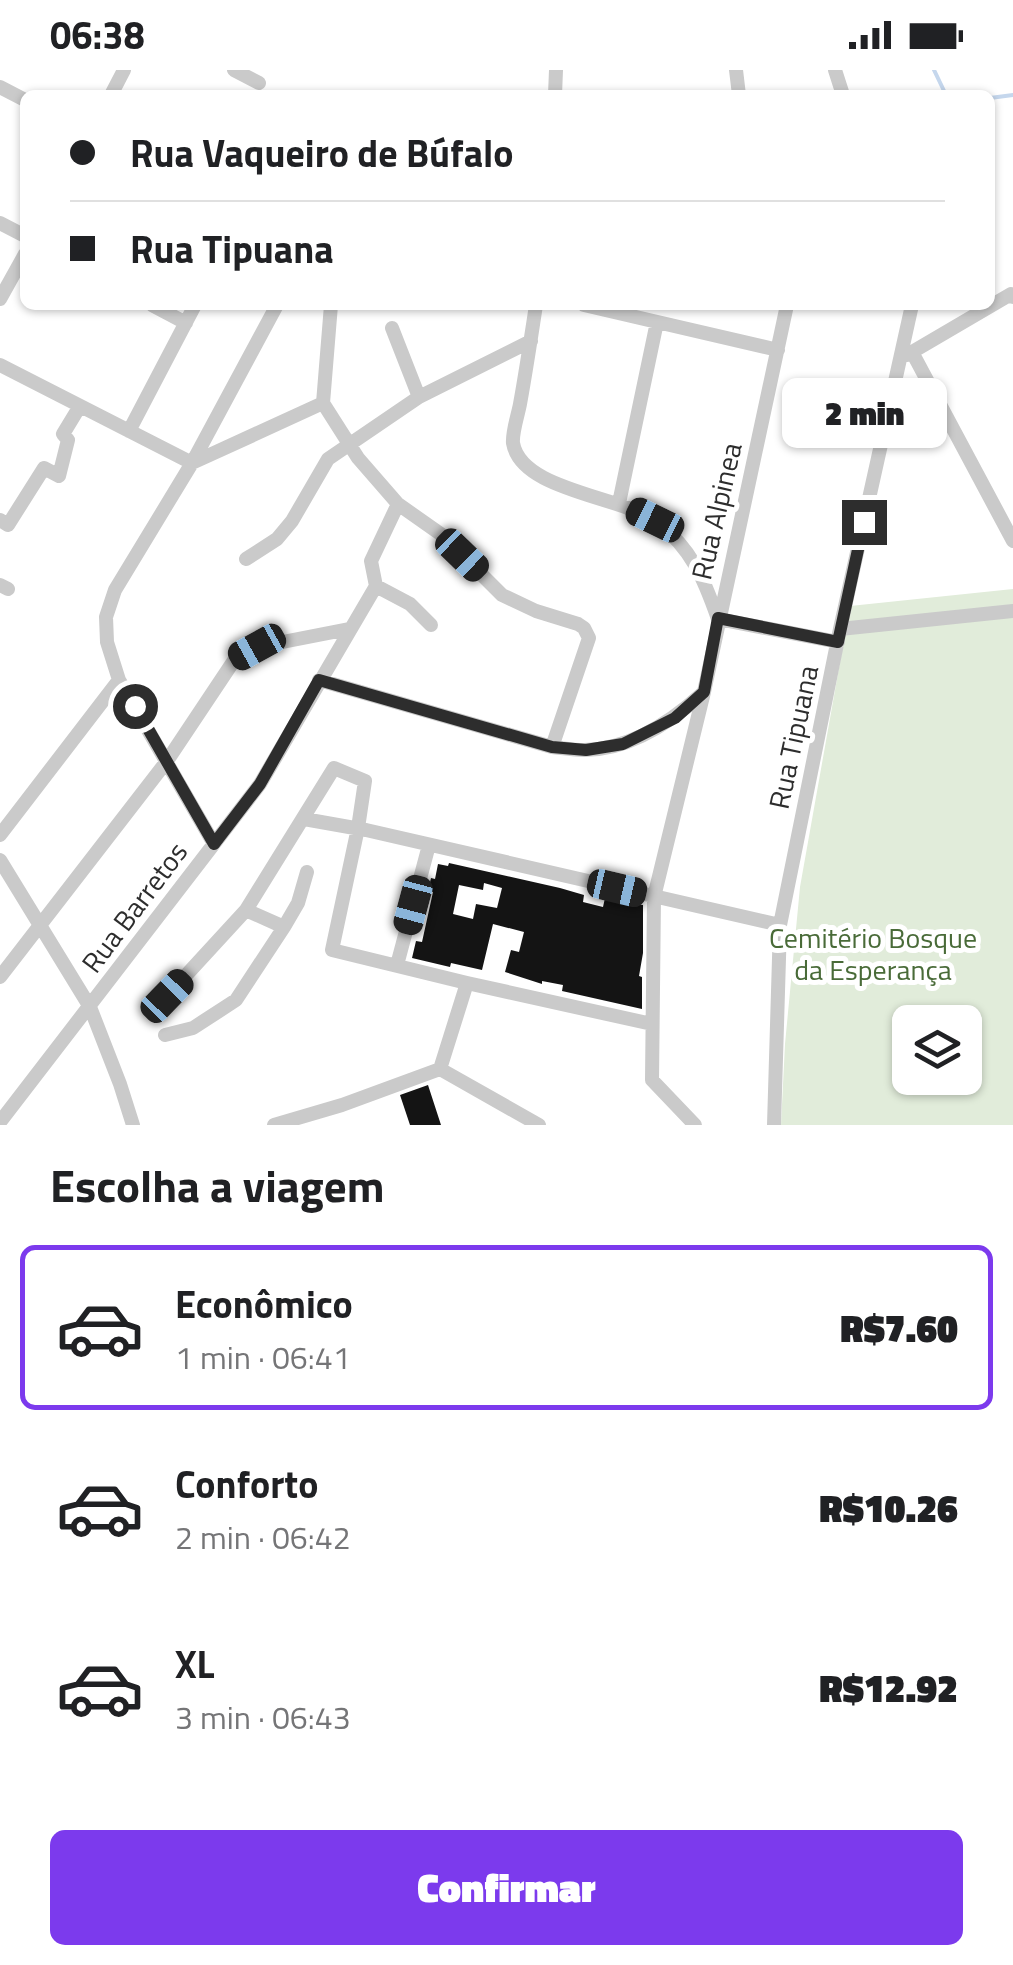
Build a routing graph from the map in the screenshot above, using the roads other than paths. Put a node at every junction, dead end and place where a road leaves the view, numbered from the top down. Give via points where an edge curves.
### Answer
1 (234, 70) edge
2 (259, 83) dead end
3 (20, 263) edge
4 (0, 300) edge
5 (161, 310) edge
6 (193, 310) edge
7 (274, 310) edge
8 (331, 310) edge
9 (535, 310) edge
10 (605, 310) edge
11 (785, 310) edge
12 (912, 310) edge
13 (987, 310) edge
14 (657, 322) junction
15 (186, 323) junction
16 (392, 328) dead end
17 (531, 341) junction
18 (778, 350) junction
19 (907, 355) junction
20 (0, 365) edge
21 (418, 397) junction
22 (323, 403) junction
23 (80, 406) junction
24 (129, 431) junction
25 (348, 444) junction
26 (192, 463) junction
27 (619, 503) junction
28 (398, 504) junction
29 (0, 520) edge
30 (1013, 541) edge
31 (246, 559) dead end
32 (376, 586) junction
33 (1013, 611) edge
34 (718, 618) junction
35 (432, 625) dead end
36 (350, 628) junction
37 (839, 635) junction
38 (119, 680) junction
39 (319, 680) junction
40 (704, 692) junction
41 (552, 747) junction
42 (167, 761) junction
43 (304, 819) junction
44 (358, 828) junction
45 (0, 835) edge
46 (214, 844) junction
47 (430, 845) junction
48 (0, 860) edge
49 (307, 872) dead end
50 (654, 896) junction
51 (246, 910) junction
52 (780, 925) junction
53 (42, 926) junction
54 (284, 927) junction
55 (397, 965) junction
56 (0, 977) edge
57 (467, 983) junction
58 (167, 996) dead end
59 (90, 1007) junction
60 (652, 1024) junction
61 (165, 1035) dead end
62 (440, 1070) junction
63 (302, 1121) edge
64 (0, 1122) edge
65 (133, 1125) edge
66 (274, 1125) edge
67 (539, 1125) edge
68 (694, 1125) edge
69 (774, 1125) edge

1 - 2 street
3 - 4 street
5 - 15 street
6 - 15 street
7 - 26 street
8 - 22 street
9 - 17 street
10 - 14 street
11 - 18 street, Rua Alpinea
12 - 19 street, Rua Tipuana
13 - 19 street
14 - 18 street
14 - 27 street
15 - 24 street
16 - 21 street
17 - 21 street
17 - 27 street via 513,442 524,464 548,481
18 - 34 street, Rua Alpinea
19 - 30 street
19 - 37 street, Rua Tipuana
20 - 23 street
21 - 25 street
22 - 25 street
22 - 26 street
23 - 24 street
23 - 29 street via 63,434 68,440 59,476 44,468 8,525
24 - 26 street
25 - 28 street
25 - 31 street via 328,459 292,522
26 - 38 street via 106,616 106,642
27 - 34 street via 655,520 682,546 703,576
28 - 32 street, Rua Barretos via 371,561
28 - 41 street via 442,535 502,595 584,628 589,638
32 - 35 street
32 - 36 street, Rua Barretos
33 - 37 street
34 - 37 street
34 - 40 street, Rua Alpinea
36 - 39 street, Rua Barretos
36 - 42 street via 257,647 236,659
37 - 52 street, Rua Tipuana
38 - 42 street
38 - 45 street
39 - 41 street
39 - 46 street, Rua Barretos via 260,784
40 - 41 street via 675,718 623,744
40 - 50 street, Rua Alpinea
42 - 46 street
42 - 53 street
43 - 44 street
43 - 44 street via 334,768 365,782
43 - 51 street
44 - 47 street
44 - 55 street via 332,950
46 - 59 street, Rua Barretos
47 - 50 street
47 - 55 street
48 - 53 street
49 - 54 street
50 - 52 street
50 - 60 street, Rua Alpinea
51 - 54 street
51 - 58 street
52 - 69 street, Rua Tipuana
53 - 56 street
53 - 59 street
54 - 61 street via 236,1000 193,1028
55 - 57 street
57 - 60 street
57 - 62 street
59 - 64 street, Rua Barretos
59 - 65 street
60 - 68 street, Rua Alpinea via 652,1080
62 - 63 street
62 - 67 street
63 - 66 street

